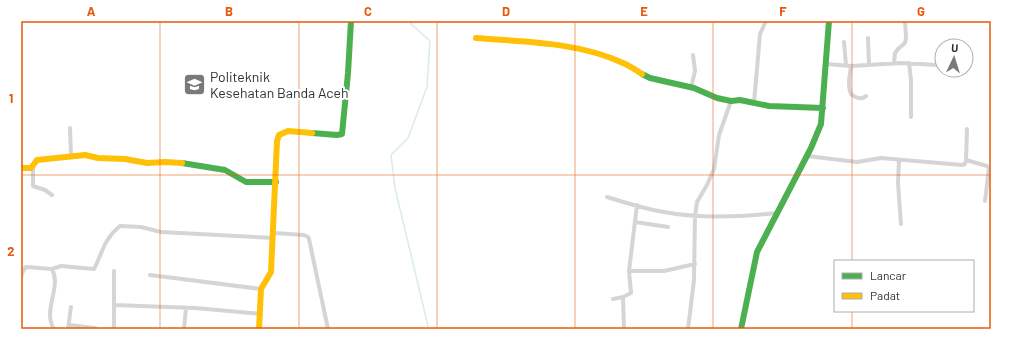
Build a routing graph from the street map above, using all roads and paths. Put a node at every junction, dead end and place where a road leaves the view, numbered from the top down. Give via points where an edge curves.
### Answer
1 (351, 21) edge
2 (766, 21) edge
3 (830, 21) edge
4 (905, 21) edge
5 (476, 38) dead end
6 (868, 38) dead end
7 (844, 42) dead end
8 (693, 55) dead end
9 (826, 64) junction
10 (894, 64) junction
11 (909, 64) junction
12 (846, 65) junction
13 (869, 65) junction
14 (934, 65) edge
15 (851, 66) junction
16 (691, 88) junction
17 (866, 96) dead end
18 (731, 101) junction
19 (754, 103) junction
20 (821, 108) junction
21 (912, 117) dead end
22 (70, 128) dead end
23 (967, 129) dead end
24 (71, 156) junction
25 (806, 156) junction
26 (899, 160) junction
27 (966, 160) junction
28 (33, 167) junction
29 (21, 168) edge
30 (276, 182) junction
31 (52, 195) dead end
32 (607, 198) dead end
33 (984, 201) dead end
34 (637, 206) junction
35 (777, 213) junction
36 (695, 216) junction
37 (635, 222) junction
38 (900, 224) dead end
39 (668, 227) dead end
40 (273, 235) junction
41 (695, 264) junction
42 (52, 269) junction
43 (114, 271) dead end
44 (629, 271) junction
45 (150, 275) dead end
46 (21, 277) edge
47 (261, 289) junction
48 (623, 297) junction
49 (613, 299) dead end
50 (114, 305) junction
51 (71, 307) dead end
52 (186, 308) junction
53 (261, 314) junction
54 (68, 327) edge
55 (95, 328) edge
56 (54, 329) edge
57 (114, 329) edge
58 (184, 329) edge
59 (259, 329) edge
60 (328, 329) edge
61 (624, 329) edge
62 (688, 329) edge
63 (741, 329) edge

1 - 30 street via 342,134 288,132 279,135
2 - 19 street via 760,34
3 - 9 street
4 - 10 street via 905,43 898,49
5 - 16 street via 564,46 595,53 623,63 650,78
6 - 13 street
7 - 12 street
8 - 16 street via 695,71
9 - 12 street
9 - 20 street
10 - 11 street
10 - 13 street
11 - 14 street
11 - 21 street
12 - 15 street
13 - 15 street
15 - 17 street via 849,90 851,94 860,98
16 - 18 street
18 - 19 street
18 - 36 street via 719,135 714,168 697,202
19 - 20 street
20 - 25 street via 821,124
22 - 24 street
23 - 27 street
24 - 28 street via 37,160
24 - 30 street via 118,158 146,163 192,164 225,170 246,182
25 - 26 street via 857,162 881,158
25 - 35 street
26 - 27 street via 962,165
26 - 38 street
27 - 33 street via 989,168
28 - 29 street
28 - 31 street via 33,186
30 - 40 street
32 - 34 street
34 - 36 street
34 - 37 street
35 - 36 street via 736,217
35 - 63 street via 757,252
36 - 41 street
37 - 39 street
37 - 44 street
40 - 42 street via 175,233 120,226 102,248 94,269 61,266
40 - 47 street via 271,272
40 - 60 street via 308,237
41 - 44 street via 664,271
41 - 62 street
42 - 46 street via 26,267
42 - 56 street via 56,279 50,315
43 - 50 street
44 - 48 street via 631,293
45 - 47 street
47 - 53 street
48 - 49 street
48 - 61 street
50 - 52 street
50 - 57 street
51 - 54 street
52 - 53 street
52 - 58 street
53 - 59 street
54 - 55 street

